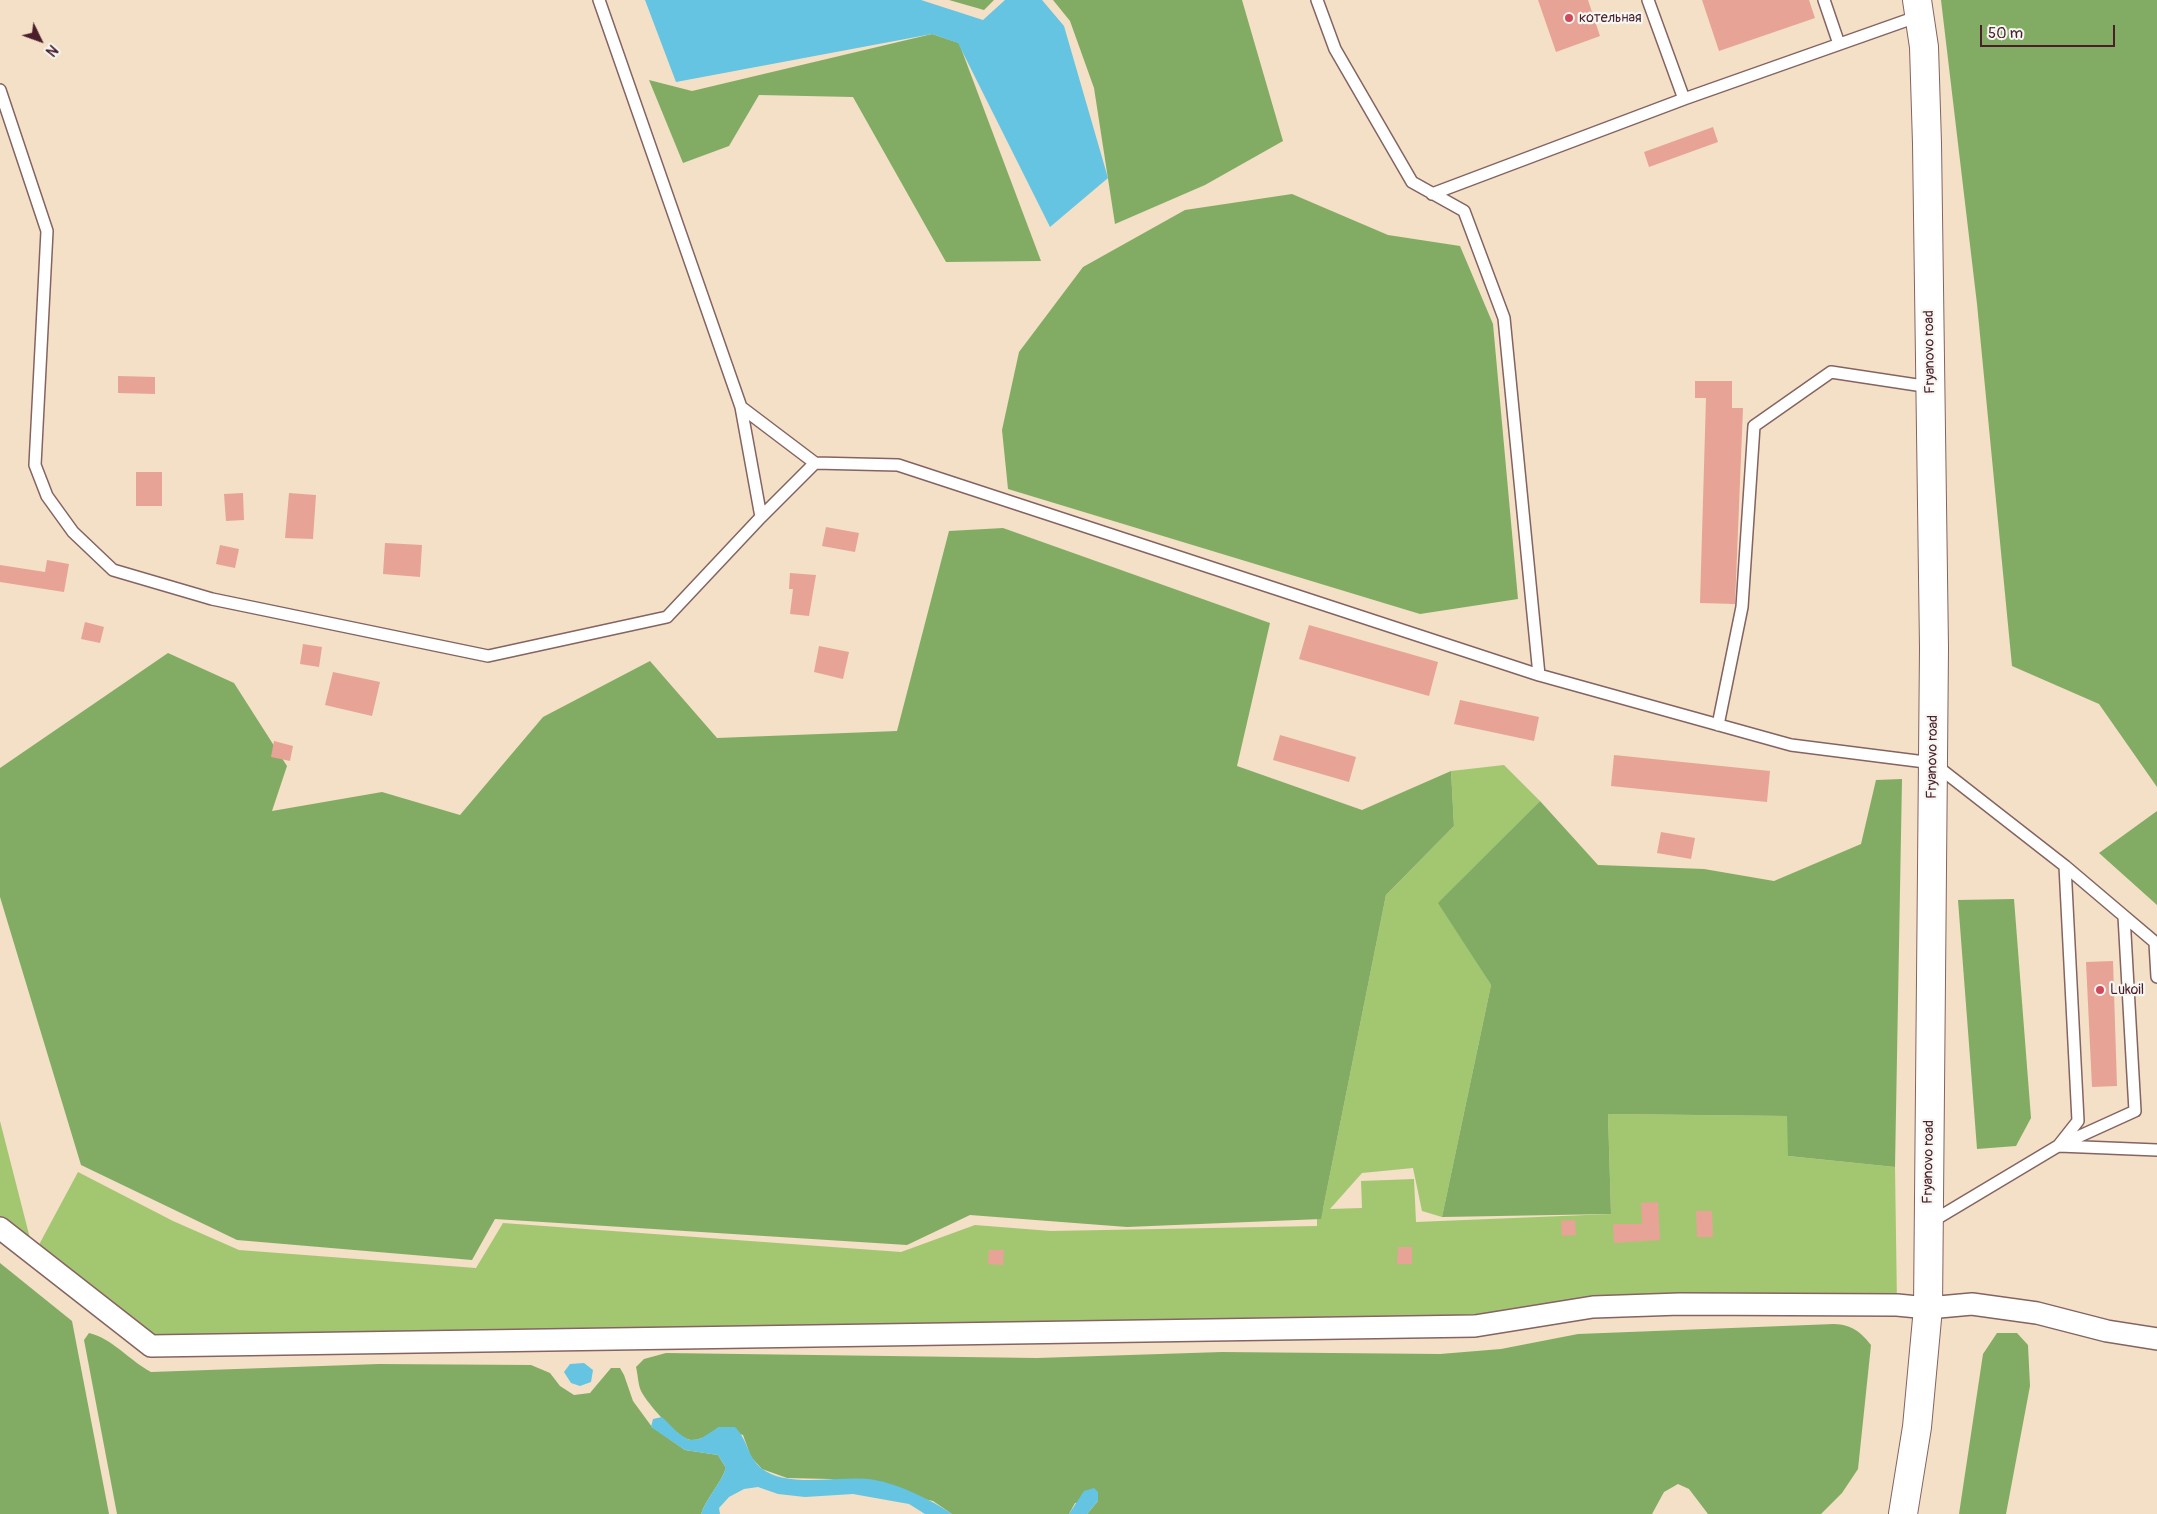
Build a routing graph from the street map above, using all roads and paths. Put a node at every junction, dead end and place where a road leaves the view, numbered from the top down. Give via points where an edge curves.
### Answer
1 (599, 0) edge
2 (1317, 0) edge
3 (1648, 0) edge
4 (1824, 0) edge
5 (1918, 8) edge
6 (1840, 44) junction
7 (0, 90) edge
8 (1684, 99) junction
9 (1432, 194) junction
10 (1930, 387) junction
11 (742, 407) junction
12 (815, 463) junction
13 (761, 517) junction
14 (1539, 675) junction
15 (1718, 725) junction
16 (1933, 763) junction
17 (2065, 866) junction
18 (2124, 916) junction
19 (2156, 943) edge
20 (2157, 977) edge
21 (2058, 1146) junction
22 (2157, 1150) edge
23 (1928, 1224) junction
24 (0, 1228) edge
25 (1928, 1308) junction
26 (2157, 1339) edge
27 (1903, 1514) edge

1 - 11 lane
2 - 9 lane via 1335,49 1412,182
3 - 8 lane
4 - 6 lane
5 - 6 lane
5 - 10 main road, Fryanovo road via 1924,47 1927,124
6 - 8 lane
7 - 13 lane via 47,231 35,465 47,496 73,532 114,570 212,599 488,656 667,617
8 - 9 lane
9 - 14 lane via 1464,211 1504,318
10 - 15 lane via 1831,372 1754,426 1742,607
10 - 16 main road, Fryanovo road
11 - 12 lane
11 - 13 lane
12 - 13 lane
12 - 14 lane via 898,465
14 - 15 lane
15 - 16 lane via 1791,745
16 - 17 lane
16 - 23 main road, Fryanovo road
17 - 18 lane
17 - 21 lane via 2078,1121
18 - 19 lane
18 - 21 lane via 2135,1111
19 - 20 lane
21 - 22 lane
21 - 23 lane
23 - 25 main road, Fryanovo road
24 - 25 street via 151,1346 1475,1326 1593,1307 1680,1304
25 - 26 street via 1981,1305 2036,1313
25 - 27 main road, Fryanovo road via 1917,1427

